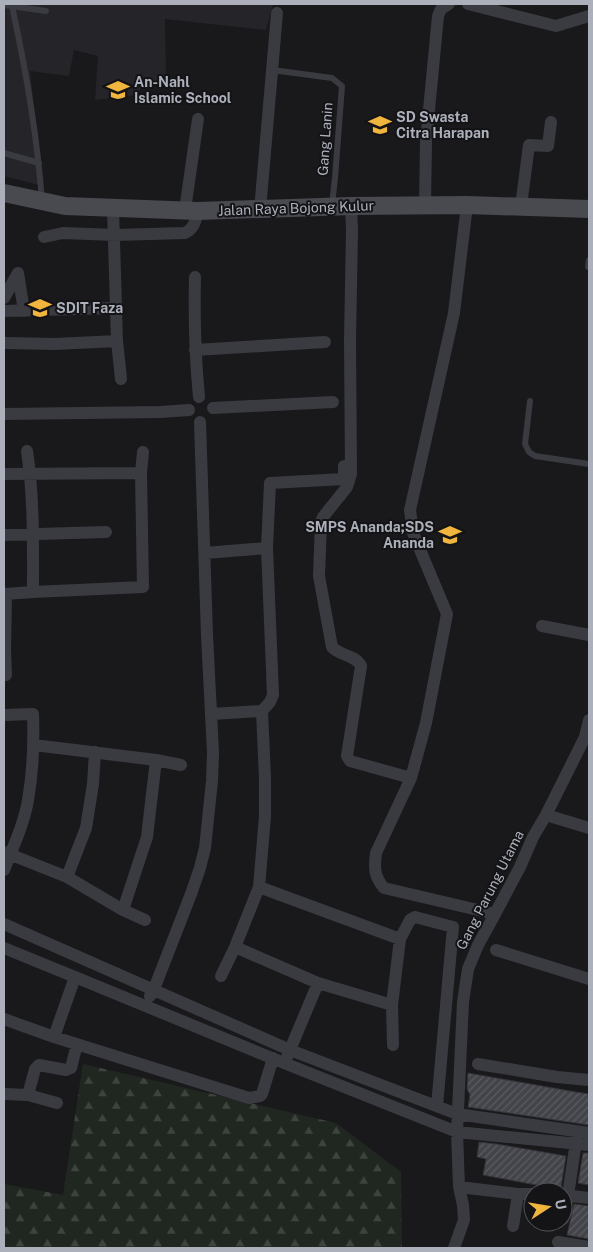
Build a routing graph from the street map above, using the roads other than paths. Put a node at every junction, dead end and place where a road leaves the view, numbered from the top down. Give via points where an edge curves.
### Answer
1 (449, 4) edge
2 (468, 4) edge
3 (4, 5) edge
4 (12, 6) junction
5 (46, 11) dead end
6 (277, 13) dead end
7 (589, 16) edge
8 (272, 70) junction
9 (198, 119) dead end
10 (551, 122) dead end
11 (4, 153) edge
12 (39, 163) junction
13 (4, 193) edge
14 (42, 202) junction
15 (467, 204) junction
16 (425, 205) junction
17 (332, 206) junction
18 (351, 206) junction
19 (521, 206) junction
20 (113, 208) junction
21 (589, 209) edge
22 (260, 210) junction
23 (192, 211) junction
24 (115, 235) junction
25 (44, 236) dead end
26 (195, 277) dead end
27 (4, 298) edge
28 (116, 308) junction
29 (4, 311) edge
30 (24, 311) junction
31 (117, 341) junction
32 (325, 342) dead end
33 (4, 344) edge
34 (195, 350) junction
35 (121, 379) dead end
36 (199, 397) junction
37 (530, 401) dead end
38 (333, 402) dead end
39 (213, 408) junction
40 (189, 410) junction
41 (4, 414) edge
42 (200, 422) junction
43 (343, 439) dead end
44 (27, 451) dead end
45 (143, 452) dead end
46 (589, 464) edge
47 (30, 473) junction
48 (141, 473) junction
49 (4, 474) edge
50 (106, 532) dead end
51 (4, 535) edge
52 (33, 535) junction
53 (267, 548) junction
54 (205, 553) junction
55 (33, 592) junction
56 (5, 594) edge
57 (542, 626) dead end
58 (589, 635) edge
59 (4, 650) edge
60 (6, 675) dead end
61 (262, 711) junction
62 (211, 714) junction
63 (4, 715) edge
64 (589, 720) edge
65 (587, 738) edge
66 (34, 745) junction
67 (95, 752) junction
68 (156, 760) junction
69 (181, 765) dead end
70 (411, 778) junction
71 (546, 814) junction
72 (589, 828) edge
73 (7, 853) edge
74 (4, 870) edge
75 (67, 878) junction
76 (259, 887) junction
77 (123, 910) junction
78 (495, 914) junction
79 (145, 920) dead end
80 (4, 924) edge
81 (400, 939) junction
82 (235, 947) junction
83 (4, 948) edge
84 (496, 950) dead end
85 (221, 976) dead end
86 (75, 977) junction
87 (589, 979) edge
88 (318, 983) junction
89 (154, 989) junction
90 (144, 1005) junction
91 (392, 1005) junction
92 (4, 1019) edge
93 (54, 1037) junction
94 (76, 1044) junction
95 (393, 1044) dead end
96 (290, 1050) junction
97 (279, 1060) junction
98 (478, 1064) dead end
99 (589, 1080) edge
100 (4, 1094) edge
101 (28, 1095) junction
102 (57, 1103) dead end
103 (436, 1106) junction
104 (457, 1114) junction
105 (457, 1132) junction
106 (581, 1135) edge
107 (589, 1145) edge
108 (569, 1182) edge
109 (459, 1187) junction
110 (518, 1194) junction
111 (523, 1194) edge
112 (573, 1196) edge
113 (589, 1198) edge
114 (513, 1226) dead end
115 (561, 1232) edge
116 (558, 1245) edge
117 (589, 1247) edge
118 (454, 1248) edge

1 - 16 street via 438,16 426,141
2 - 7 street via 556,26
3 - 4 lane
4 - 5 lane
4 - 12 lane
6 - 8 street
8 - 17 lane, Gang Lanin via 332,78 342,86
8 - 22 street
9 - 23 street
10 - 19 street via 548,146 529,145
11 - 12 lane
12 - 14 lane
13 - 14 main road, Jalan Raya Bojong Kulur
14 - 20 main road, Jalan Raya Bojong Kulur
15 - 16 main road, Jalan Raya Bojong Kulur
15 - 19 main road, Jalan Raya Bojong Kulur
15 - 70 street via 454,313 410,510 413,533 447,614 426,723
16 - 18 main road, Jalan Raya Bojong Kulur
17 - 18 main road, Jalan Raya Bojong Kulur
17 - 22 main road, Jalan Raya Bojong Kulur
18 - 70 street via 351,474 347,487 321,522 319,576 332,647 357,660 361,666 348,759
19 - 21 main road, Jalan Raya Bojong Kulur
20 - 23 main road, Jalan Raya Bojong Kulur
20 - 24 street
22 - 23 main road, Jalan Raya Bojong Kulur
23 - 24 street via 196,220 190,231 185,233
24 - 25 street via 63,233
24 - 28 street
26 - 34 street
27 - 30 street via 18,273
28 - 30 street
28 - 31 street
29 - 30 street
31 - 33 street
31 - 35 street
32 - 34 street
34 - 36 street
36 - 39 street via 209,400
36 - 40 street
37 - 46 lane via 524,444 528,452 535,456
38 - 39 street
39 - 42 street via 210,418
40 - 41 street
40 - 42 street via 191,416
42 - 54 street
43 - 53 street via 344,479 270,483
44 - 47 street
45 - 48 street
47 - 48 street
47 - 49 street
47 - 52 street
48 - 55 street via 143,586
50 - 52 street
51 - 52 street
52 - 55 street
53 - 54 street
53 - 61 street via 273,695
54 - 62 street
55 - 56 street
56 - 59 street
57 - 58 street
59 - 60 street
61 - 62 street
61 - 76 street via 265,816
62 - 89 street via 214,753 206,848
63 - 66 street via 33,714
64 - 65 street, Gang Parung Utama
65 - 71 street, Gang Parung Utama
66 - 67 street
66 - 73 street via 28,801 21,826
67 - 68 street
67 - 75 street via 86,828
68 - 69 street
68 - 77 street via 147,836
70 - 78 street via 376,853 374,865 379,882 384,888
71 - 72 street
71 - 78 street, Gang Parung Utama
73 - 74 street
73 - 75 street
75 - 77 street
76 - 81 street
76 - 82 street
77 - 79 street
78 - 104 street, Gang Parung Utama via 468,969
80 - 89 street
81 - 91 street
81 - 103 street via 410,920 416,917 453,927
82 - 85 street
82 - 88 street
83 - 86 street
84 - 87 street
86 - 90 street
86 - 93 street
88 - 91 street
88 - 96 street
89 - 90 street
89 - 96 street
90 - 97 street
91 - 95 street
92 - 93 street
93 - 94 street
94 - 97 street via 249,1098 262,1094
94 - 101 street via 69,1069 36,1067
96 - 97 street
96 - 103 street
97 - 105 street
98 - 99 street via 557,1078
100 - 101 street
101 - 102 street
103 - 104 street
104 - 105 street, Gang Parung Utama
104 - 106 street
105 - 106 street
105 - 109 street, Gang Parung Utama
106 - 107 street
106 - 108 street
109 - 110 street
109 - 118 street, Gang Parung Utama via 464,1220
110 - 111 street
110 - 114 street
112 - 113 street
115 - 116 street
116 - 117 street

